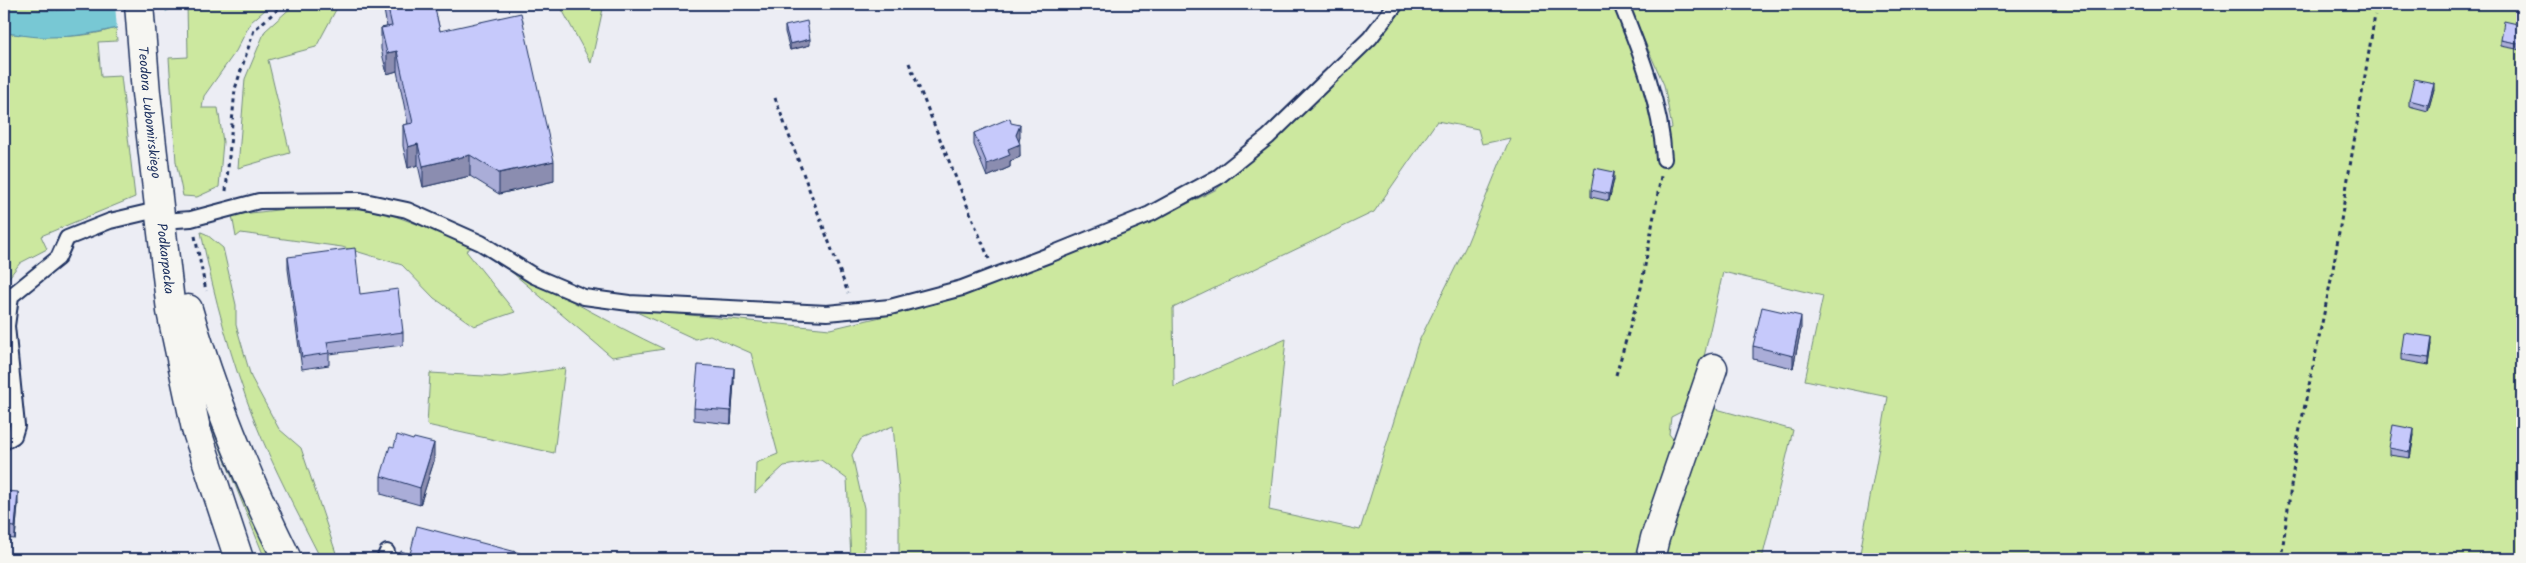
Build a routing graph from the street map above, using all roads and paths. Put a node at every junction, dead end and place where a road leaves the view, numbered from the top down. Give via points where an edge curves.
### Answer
1 (139, 4) edge
2 (284, 4) edge
3 (1396, 4) edge
4 (1621, 4) edge
5 (2375, 15) dead end
6 (909, 63) dead end
7 (775, 98) dead end
8 (1664, 159) joint
9 (222, 209) junction
10 (162, 215) junction
11 (995, 276) junction
12 (855, 310) junction
13 (1713, 368) dead end
14 (1616, 375) dead end
15 (4, 442) edge
16 (239, 559) edge
17 (288, 559) edge
18 (1650, 559) edge
19 (2281, 559) edge

1 - 10 main road, Teodora Lubomirskiego via 146,93
2 - 9 path via 254,30 235,89
3 - 11 lane via 1370,38 1276,130 1218,177 1150,214
4 - 8 lane via 1645,65 1663,133
5 - 19 path via 2332,275 2297,444
6 - 11 path
7 - 12 path
8 - 14 path via 1641,288
9 - 10 lane via 191,219
9 - 12 lane via 259,201 360,200 407,210 481,243 534,276 584,297 628,303 827,313
10 - 15 lane via 110,221 67,238 58,258 11,296 7,326 17,426 14,436
10 - 16 main road, Podkarpacka via 172,312 196,429
10 - 17 main road, Podkarpacka via 211,384 257,499
11 - 12 lane via 890,307
13 - 18 main road

